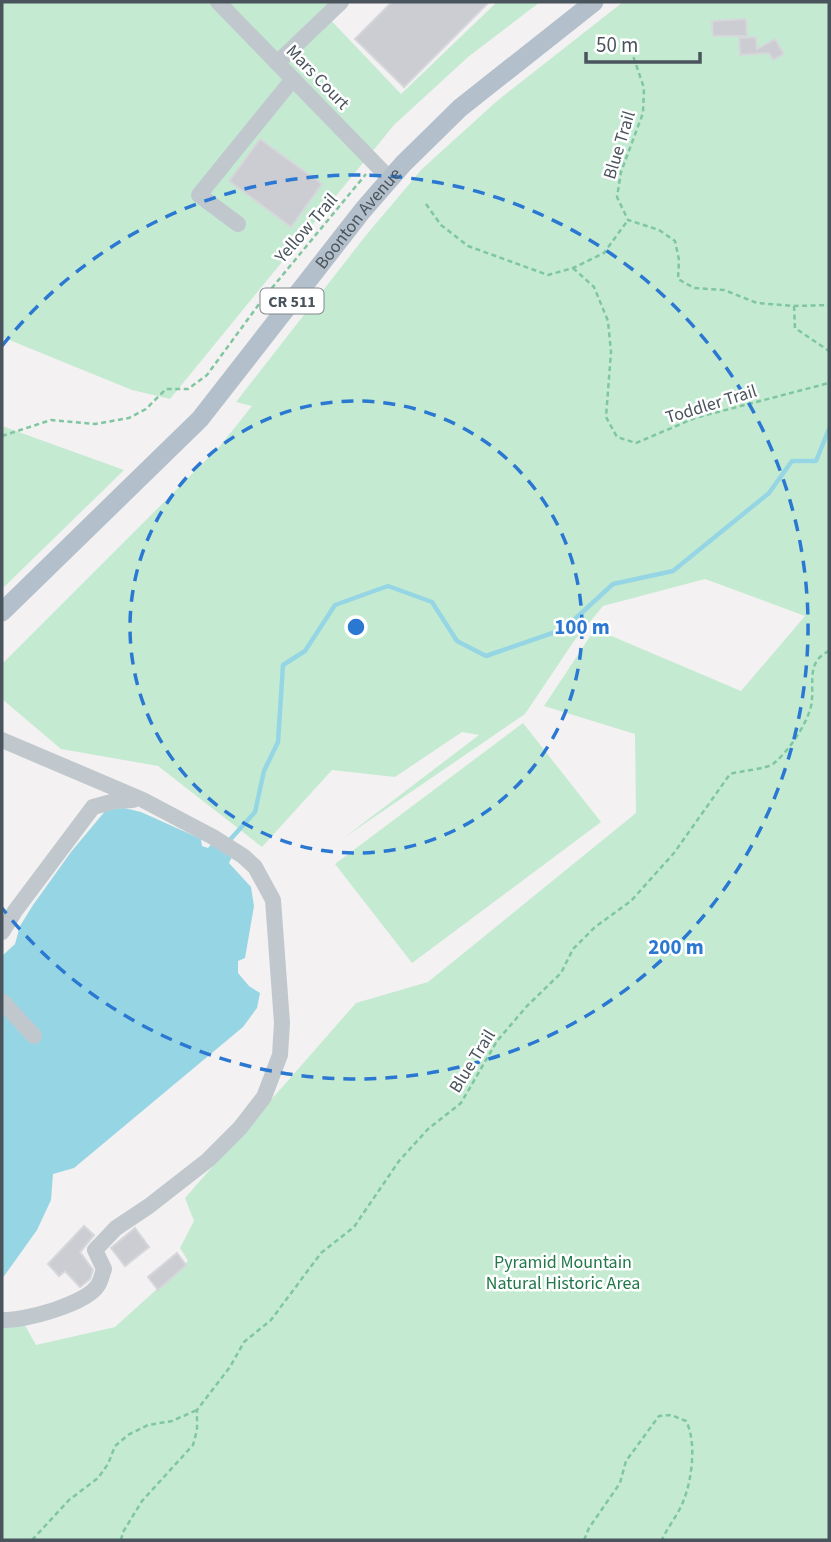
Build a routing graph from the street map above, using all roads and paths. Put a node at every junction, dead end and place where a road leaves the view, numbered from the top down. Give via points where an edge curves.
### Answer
1 (218, 2) edge
2 (341, 2) edge
3 (594, 2) edge
4 (628, 41) dead end
5 (277, 63) junction
6 (293, 79) junction
7 (390, 179) junction
8 (426, 204) dead end
9 (628, 220) junction
10 (238, 224) dead end
11 (573, 268) junction
12 (829, 305) edge
13 (794, 306) junction
14 (829, 351) edge
15 (829, 383) edge
16 (2, 436) edge
17 (2, 612) edge
18 (829, 651) edge
19 (2, 740) edge
20 (143, 800) junction
21 (2, 932) edge
22 (2, 1001) edge
23 (32, 1032) dead end
24 (2, 1321) edge
25 (197, 1410) junction
26 (32, 1540) edge
27 (121, 1540) edge
28 (584, 1540) edge
29 (662, 1540) edge

1 - 5 lane, Mars Court
2 - 5 lane
3 - 7 main road, Boonton Avenue / CR 511 via 460,108
4 - 9 path, Blue Trail via 645,88 643,113 621,172 617,197
5 - 6 lane, Mars Court
6 - 7 lane, Mars Court
6 - 10 lane via 199,195
7 - 16 path, Yellow Trail via 368,172 262,300 207,375 188,389 166,389 129,418 95,424 51,420
7 - 17 main road, Boonton Avenue / CR 511 via 200,419
8 - 11 path via 441,225 468,246 548,275
9 - 11 path via 604,253
9 - 13 path via 659,230 675,241 678,279 694,288 724,290 757,303
11 - 15 path, Toddler Trail via 594,287 608,321 611,352 606,417 617,437 636,443 695,418
12 - 13 path
13 - 14 path via 795,328
18 - 25 path, Blue Trail via 812,668 811,708 787,749 771,766 730,774 674,853 631,901 573,949 561,973 497,1041 461,1103 428,1129 399,1161 354,1227 321,1253 271,1320 244,1342
19 - 20 lane
20 - 21 lane via 115,800 93,807
20 - 24 lane via 243,856 255,867 273,900 280,1055 264,1097 240,1128 208,1160 117,1228 95,1250 104,1269 97,1287 36,1317
22 - 23 lane
25 - 26 path via 128,1434 115,1446 98,1478 69,1500
25 - 27 path via 193,1445 142,1502
28 - 29 path via 648,1428 659,1416 671,1415 686,1421 692,1433 690,1472 683,1502

